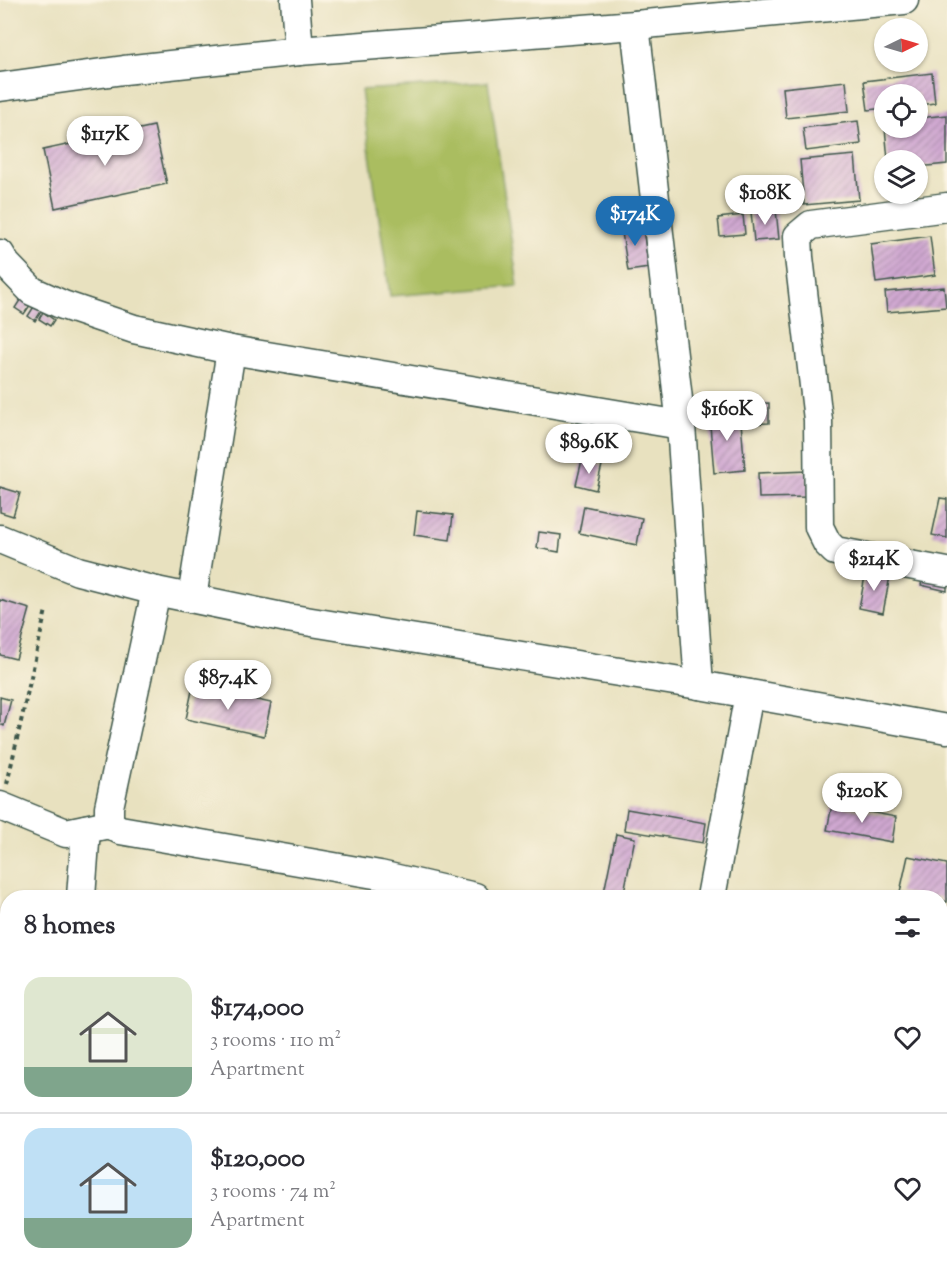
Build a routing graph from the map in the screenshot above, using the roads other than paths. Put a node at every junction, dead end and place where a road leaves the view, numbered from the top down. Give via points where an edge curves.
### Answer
1 (295, 0) edge
2 (904, 0) edge
3 (635, 25) junction
4 (299, 51) junction
5 (0, 87) edge
6 (947, 207) edge
7 (0, 254) edge
8 (231, 350) junction
9 (681, 425) junction
10 (0, 539) edge
11 (947, 572) edge
12 (156, 591) junction
13 (192, 598) junction
14 (699, 685) junction
15 (748, 694) junction
16 (947, 729) edge
17 (1, 806) edge
18 (98, 826) junction
19 (83, 890) edge
20 (445, 890) edge
21 (712, 890) edge

1 - 4 street
2 - 3 street
3 - 4 street
3 - 9 street
4 - 5 street
6 - 11 street via 811,225 798,237 818,420 819,527 835,551
7 - 8 street via 32,291 63,305 134,329
8 - 9 street
8 - 13 street
9 - 14 street
10 - 12 street via 78,571
12 - 13 street
12 - 18 street via 108,807
13 - 14 street via 287,618
14 - 15 street
15 - 16 street
15 - 21 street
17 - 18 street via 66,833
18 - 19 street
18 - 20 street

